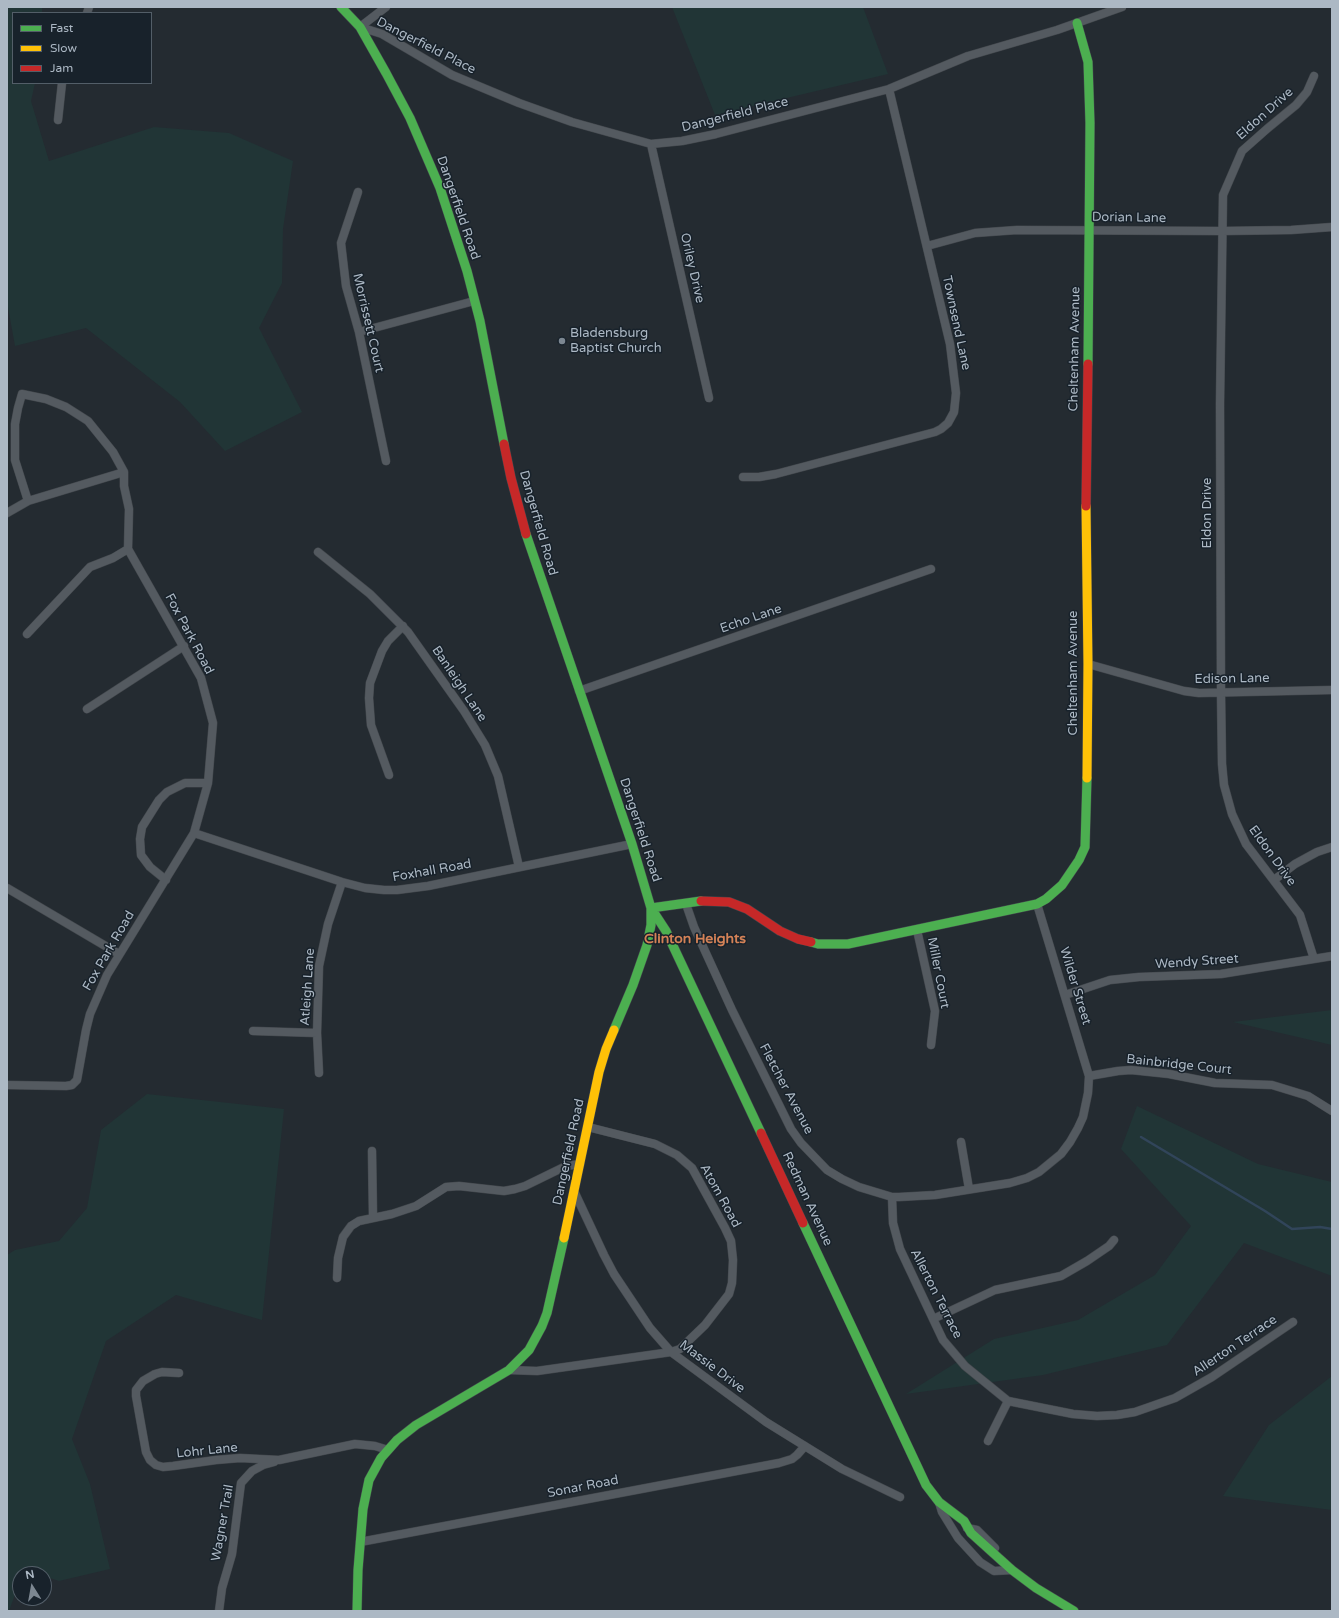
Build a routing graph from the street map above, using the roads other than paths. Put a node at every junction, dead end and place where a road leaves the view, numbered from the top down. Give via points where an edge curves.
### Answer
1 (341, 7) edge
2 (386, 7) edge
3 (1122, 7) edge
4 (1077, 23) junction
5 (360, 27) junction
6 (1314, 76) dead end
7 (62, 84) edge
8 (889, 89) junction
9 (58, 120) dead end
10 (651, 144) junction
11 (358, 192) dead end
12 (1332, 226) edge
13 (1089, 230) junction
14 (1222, 231) junction
15 (927, 246) junction
16 (474, 301) junction
17 (359, 332) junction
18 (709, 398) dead end
19 (386, 461) dead end
20 (124, 472) junction
21 (743, 477) dead end
22 (28, 501) junction
23 (7, 513) edge
24 (128, 549) junction
25 (318, 552) dead end
26 (931, 569) dead end
27 (403, 626) junction
28 (27, 634) dead end
29 (184, 646) junction
30 (1088, 664) junction
31 (1332, 690) edge
32 (579, 691) junction
33 (1221, 693) junction
34 (87, 709) dead end
35 (389, 775) dead end
36 (208, 783) junction
37 (194, 833) junction
38 (632, 844) junction
39 (1332, 847) edge
40 (519, 867) junction
41 (166, 880) junction
42 (1274, 880) junction
43 (342, 882) junction
44 (7, 888) edge
45 (686, 904) junction
46 (1037, 904) junction
47 (651, 908) junction
48 (917, 930) junction
49 (119, 954) junction
50 (1332, 956) edge
51 (1314, 959) junction
52 (1065, 995) junction
53 (253, 1031) dead end
54 (317, 1033) junction
55 (932, 1045) dead end
56 (319, 1073) dead end
57 (1089, 1076) junction
58 (7, 1085) edge
59 (1332, 1111) edge
60 (588, 1128) junction
61 (961, 1142) dead end
62 (372, 1151) dead end
63 (580, 1164) junction
64 (969, 1189) junction
65 (574, 1191) junction
66 (892, 1197) junction
67 (373, 1217) junction
68 (1114, 1240) dead end
69 (336, 1278) dead end
70 (933, 1319) junction
71 (1293, 1322) dead end
72 (671, 1352) junction
73 (509, 1370) junction
74 (179, 1373) dead end
75 (1008, 1401) junction
76 (988, 1441) dead end
77 (805, 1446) junction
78 (388, 1450) junction
79 (279, 1460) junction
80 (900, 1497) dead end
81 (939, 1502) junction
82 (360, 1542) junction
83 (1012, 1570) junction
84 (219, 1611) edge
85 (358, 1611) edge
86 (1074, 1611) edge

1 - 5 street, Dangerfield Road
2 - 5 street
3 - 4 street, Dangerfield Place
4 - 8 street, Dangerfield Place via 968,56
4 - 13 street, Cheltenham Avenue via 1086,53 1088,75
5 - 10 street, Dangerfield Place via 382,34 452,74 519,103 572,122
5 - 16 street, Dangerfield Road via 410,118 440,188
6 - 14 street, Eldon Drive via 1307,92 1296,105 1242,151 1223,195
7 - 9 street
8 - 10 street, Dangerfield Place via 716,134
8 - 15 street, Townsend Lane
10 - 18 street, Oriley Drive
11 - 17 street, Morrissett Court via 341,243 346,286
12 - 14 street, Dorian Lane via 1291,230
13 - 14 street, Dorian Lane
13 - 15 street, Dorian Lane via 991,231
13 - 30 street, Cheltenham Avenue via 1086,540
14 - 33 street, Eldon Drive
15 - 21 street, Townsend Lane via 953,362 956,401 948,423 935,432 776,474
16 - 17 street
16 - 32 street, Dangerfield Road via 522,522
17 - 19 street, Morrissett Court
20 - 22 street
20 - 22 street via 113,452 88,421 66,407 46,399 22,394 15,424 15,460
20 - 24 street via 129,509
22 - 23 street
24 - 28 street via 90,567
24 - 29 street, Fox Park Road
25 - 27 street, Banleigh Lane via 370,594
26 - 32 street, Echo Lane
27 - 35 street via 382,651 370,683 371,725
27 - 40 street, Banleigh Lane via 416,640 485,746 500,783
29 - 34 street
29 - 36 street, Fox Park Road via 201,678 213,723
30 - 33 street, Edison Lane via 1184,691
30 - 46 street, Cheltenham Avenue via 1085,847 1076,867 1062,884
31 - 33 street, Edison Lane
32 - 38 street, Dangerfield Road
33 - 42 street, Eldon Drive via 1222,775 1228,803 1246,844
36 - 37 street, Fox Park Road
36 - 41 street via 185,783 167,792 142,827 141,855 150,867
37 - 41 street, Fox Park Road
37 - 43 street, Foxhall Road
38 - 40 street, Foxhall Road
38 - 47 street, Dangerfield Road
39 - 42 street via 1295,864
40 - 43 street, Foxhall Road via 397,890 365,888
41 - 49 street, Fox Park Road
42 - 51 street, Eldon Drive via 1300,915
43 - 54 street, Atleigh Lane via 328,924 319,966
44 - 49 street
45 - 47 street, Cheltenham Avenue
45 - 48 street, Cheltenham Avenue via 713,901 738,904 780,931 818,944 848,944
45 - 66 street, Fletcher Avenue via 732,1010 791,1129 827,1170 859,1187
46 - 48 street, Cheltenham Avenue
46 - 52 street, Wilder Street
47 - 60 street, Dangerfield Road via 647,945 605,1054
47 - 81 street, Redman Avenue via 666,931 926,1485
48 - 55 street, Miller Court via 935,1011
49 - 58 street, Fox Park Road via 90,1014 78,1077 74,1084
50 - 51 street, Wendy Street
51 - 52 street, Wendy Street via 1221,974 1110,980
52 - 57 street, Wilder Street
53 - 54 street
54 - 56 street, Atleigh Lane
57 - 59 street, Bainbridge Court via 1131,1070 1215,1083 1272,1085 1308,1096
57 - 64 street, Fletcher Avenue via 1083,1117 1074,1137 1061,1154 1039,1172 1027,1178
60 - 63 street, Dangerfield Road
60 - 72 street, Atom Road via 655,1144 686,1161 731,1241 734,1260 729,1294 706,1325 680,1349
61 - 64 street
62 - 67 street
63 - 65 street, Dangerfield Road
63 - 67 street via 566,1166 525,1186 504,1191 446,1187 416,1206
64 - 66 street, Fletcher Avenue via 914,1197
65 - 72 street, Massie Drive via 614,1274 650,1328
65 - 73 street, Dangerfield Road via 542,1326 529,1350
66 - 70 street, Allerton Terrace via 900,1249
67 - 69 street via 354,1224 346,1231 340,1247
68 - 70 street via 1087,1261 1061,1276 995,1290
70 - 75 street, Allerton Terrace via 943,1340 965,1366
71 - 75 street, Allerton Terrace via 1212,1377 1175,1398 1135,1412 1097,1416 1073,1414
72 - 73 street, Atom Road via 537,1371
72 - 77 street, Massie Drive via 734,1399
73 - 78 street, Dangerfield Road via 422,1421
74 - 79 street, Lohr Lane via 155,1374 143,1381 136,1390 145,1447 152,1463 164,1467 240,1458
75 - 76 street
77 - 80 street, Massie Drive via 842,1469
77 - 82 street, Sonar Road via 792,1459 779,1463
78 - 79 street, Lohr Lane via 356,1444
78 - 82 street, Dangerfield Road via 375,1467 366,1489
79 - 84 street, Wagner Trail via 252,1471 241,1483 232,1554 222,1588
81 - 83 street, Redman Avenue via 964,1521 967,1528
81 - 83 street via 942,1512 958,1538 969,1543 994,1572
82 - 85 street, Dangerfield Road
83 - 86 street, Redman Avenue

